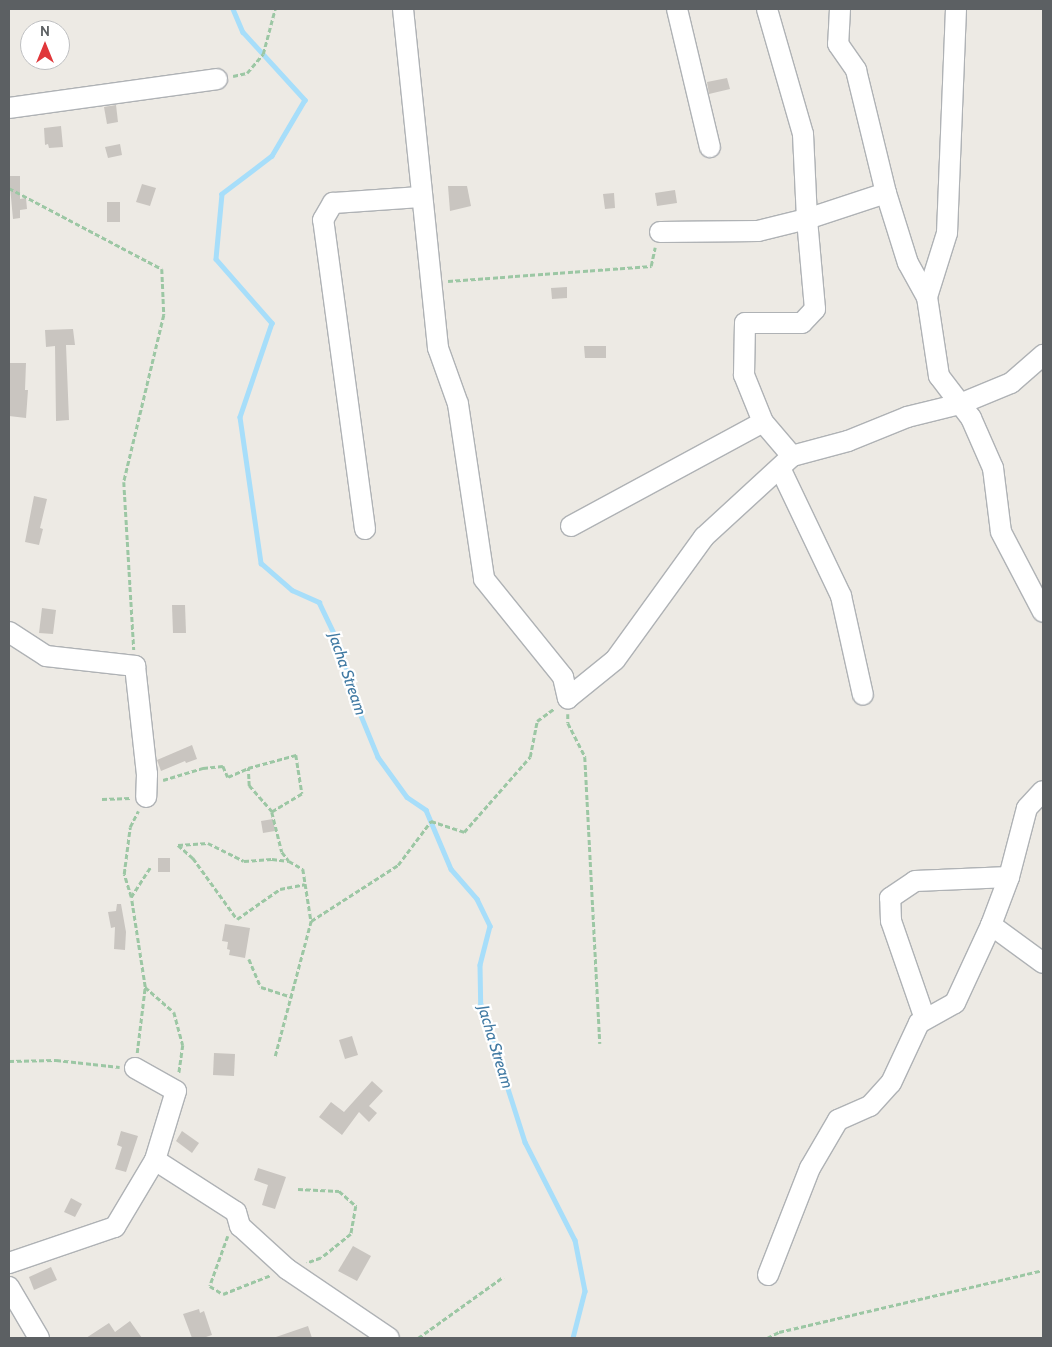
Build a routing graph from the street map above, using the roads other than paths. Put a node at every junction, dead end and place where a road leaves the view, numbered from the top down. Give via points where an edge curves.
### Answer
1 (403, 9) edge
2 (677, 9) edge
3 (767, 9) edge
4 (840, 9) edge
5 (956, 9) edge
6 (217, 79) road end
7 (9, 108) edge
8 (710, 147) dead end
9 (886, 193) junction
10 (422, 197) junction
11 (807, 219) junction
12 (660, 232) road end
13 (927, 297) junction
14 (1043, 355) edge
15 (960, 404) junction
16 (763, 422) junction
17 (786, 462) junction
18 (571, 526) dead end
19 (365, 529) dead end
20 (1043, 612) edge
21 (9, 632) edge
22 (863, 695) dead end
23 (1043, 791) edge
24 (146, 797) road end
25 (1009, 877) junction
26 (991, 925) junction
27 (1043, 963) edge
28 (925, 1020) junction
29 (135, 1068) road end
30 (155, 1160) junction
31 (9, 1263) edge
32 (768, 1275) dead end
33 (9, 1287) edge
34 (39, 1338) edge
35 (390, 1338) edge

1 - 10 street
2 - 8 street
3 - 11 street via 803,134
4 - 9 street via 838,44 856,70
5 - 13 street via 947,233
6 - 7 street
9 - 11 street
9 - 13 street via 908,263
10 - 17 street via 438,348 458,404 484,579 563,677 568,698 615,660 704,537
10 - 19 street via 333,203 323,220
11 - 12 street via 758,231
11 - 16 street via 815,309 802,323 745,323 744,375
13 - 15 street via 939,376
14 - 15 street via 1011,383
15 - 17 street via 907,417
15 - 20 street via 971,418 993,468 1001,532
16 - 17 street
16 - 18 street
17 - 22 street via 840,596
21 - 24 street via 46,656 135,666 147,774
23 - 25 street via 1027,808
25 - 26 street
25 - 28 street via 915,881 890,898 891,921
26 - 27 street
26 - 28 street via 956,1003
28 - 32 street via 919,1023 890,1083 870,1106 838,1120 810,1168
29 - 30 street via 176,1091
30 - 31 street via 115,1227
30 - 35 street via 236,1212 240,1226 288,1269
33 - 34 street

